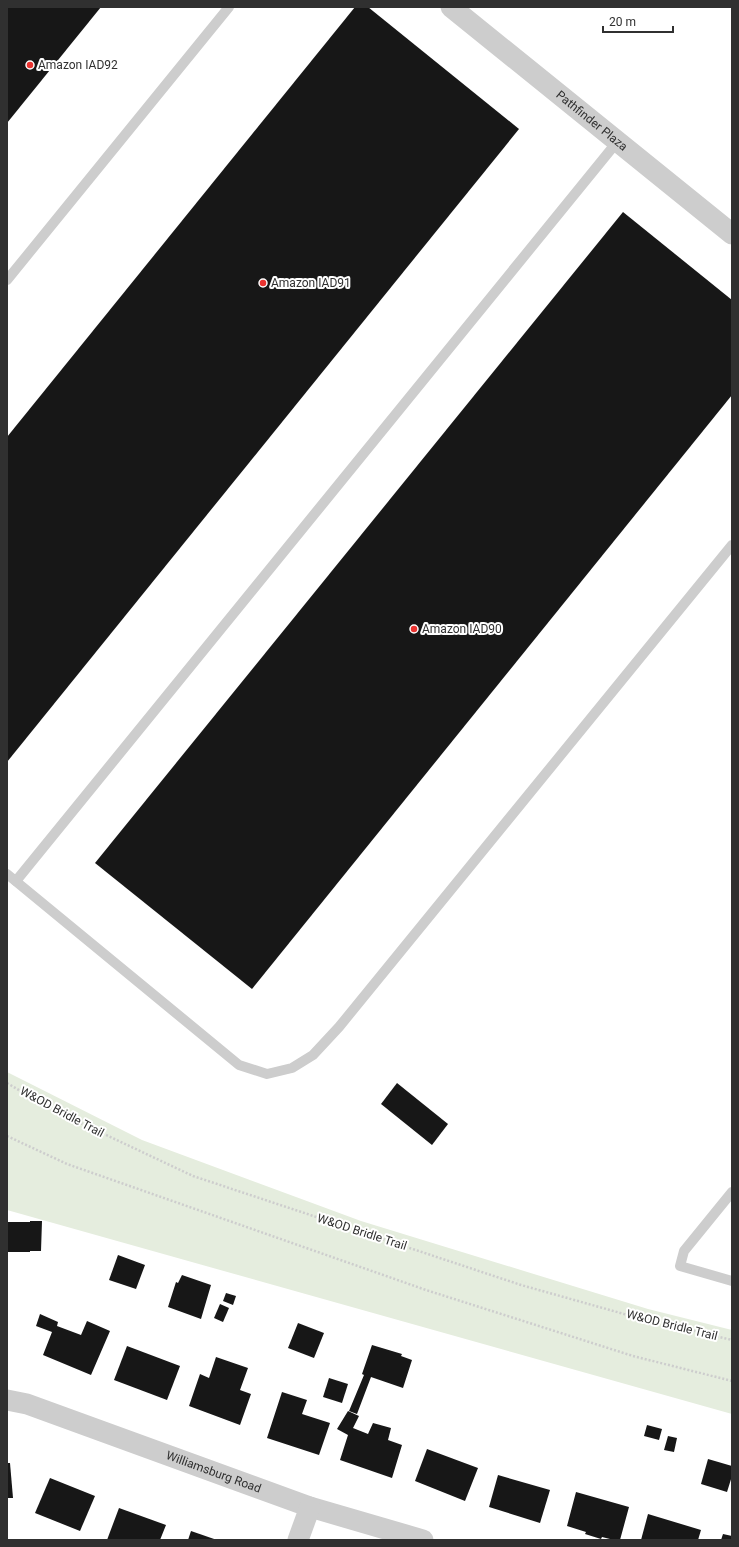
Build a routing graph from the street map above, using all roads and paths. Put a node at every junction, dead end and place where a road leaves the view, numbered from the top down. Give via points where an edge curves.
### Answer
1 (229, 7) edge
2 (451, 7) edge
3 (617, 142) junction
4 (732, 234) edge
5 (7, 280) edge
6 (732, 545) edge
7 (7, 874) edge
8 (16, 881) junction
9 (7, 1083) edge
10 (7, 1136) edge
11 (732, 1192) edge
12 (732, 1281) edge
13 (732, 1340) edge
14 (732, 1381) edge
15 (7, 1400) edge
16 (310, 1507) junction
17 (298, 1540) edge
18 (423, 1540) edge

1 - 5 lane
2 - 3 street, Pathfinder Plaza
3 - 4 street, Pathfinder Plaza
3 - 8 lane
6 - 8 lane via 339,1027 313,1055 292,1068 267,1074 239,1065
7 - 8 lane
9 - 13 path, W&OD Bridle Trail via 51,1109 193,1176 521,1285 624,1314
10 - 14 path via 67,1164 426,1290 633,1356
11 - 12 lane via 684,1251 680,1266
15 - 16 street, Williamsburg Road via 27,1404
16 - 17 street
16 - 18 street, Williamsburg Road

